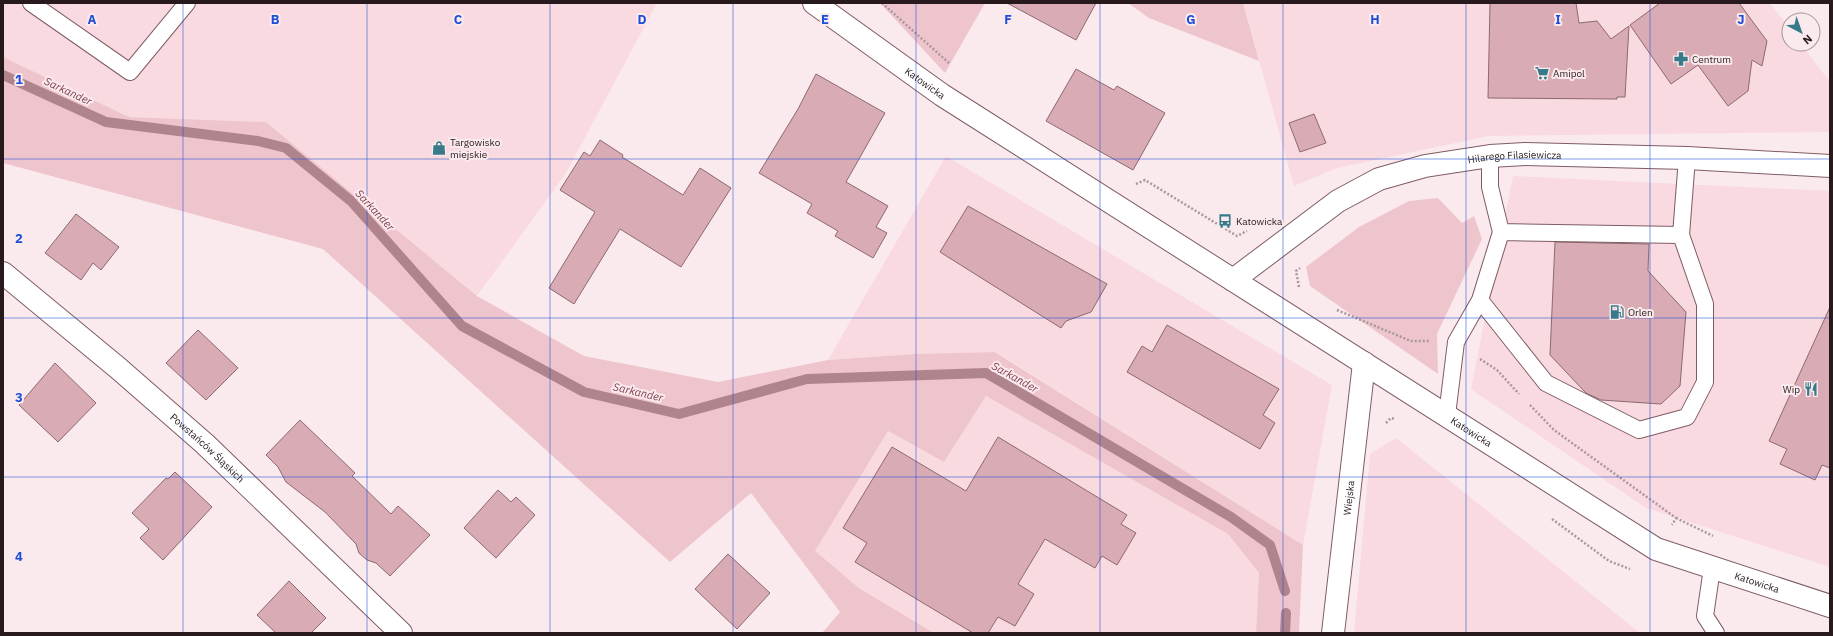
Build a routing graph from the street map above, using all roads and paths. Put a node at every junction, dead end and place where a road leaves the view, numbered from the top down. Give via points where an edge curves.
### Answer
1 (31, 3) edge
2 (187, 3) edge
3 (814, 3) edge
4 (882, 3) edge
5 (956, 68) dead end
6 (1490, 156) junction
7 (1687, 158) junction
8 (1830, 166) edge
9 (1134, 184) dead end
10 (1251, 229) dead end
11 (1501, 232) junction
12 (1681, 235) junction
13 (3, 274) edge
14 (1233, 280) junction
15 (1480, 300) junction
16 (1331, 308) dead end
17 (1456, 342) junction
18 (1364, 363) junction
19 (1523, 397) dead end
20 (1528, 402) dead end
21 (1447, 415) junction
22 (1656, 549) junction
23 (1712, 568) junction
24 (1830, 606) edge
25 (401, 633) edge
26 (1333, 633) edge
27 (1716, 633) edge

1 - 2 lane via 130,72
3 - 14 street, Katowicka via 942,95
4 - 5 path
6 - 7 street, Hilarego Filasiewicza via 1525,154
6 - 11 lane via 1490,187
6 - 14 street, Hilarego Filasiewicza via 1425,166 1379,179 1338,201
7 - 8 street, Hilarego Filasiewicza
7 - 12 lane
9 - 10 path via 1145,180 1237,236
11 - 12 lane
11 - 15 lane
12 - 15 lane via 1705,304 1704,382 1687,417 1639,430 1546,383
13 - 25 street, Powstańców Śląskich via 118,368 205,444
14 - 18 street, Katowicka
15 - 17 lane
16 - 17 path via 1411,341
17 - 19 path via 1497,370
17 - 21 lane
18 - 21 street, Katowicka
18 - 26 street, Wiejska
20 - 22 path via 1554,430 1676,518
21 - 22 street, Katowicka
22 - 23 street, Katowicka
23 - 24 street, Katowicka
23 - 27 lane via 1705,616

